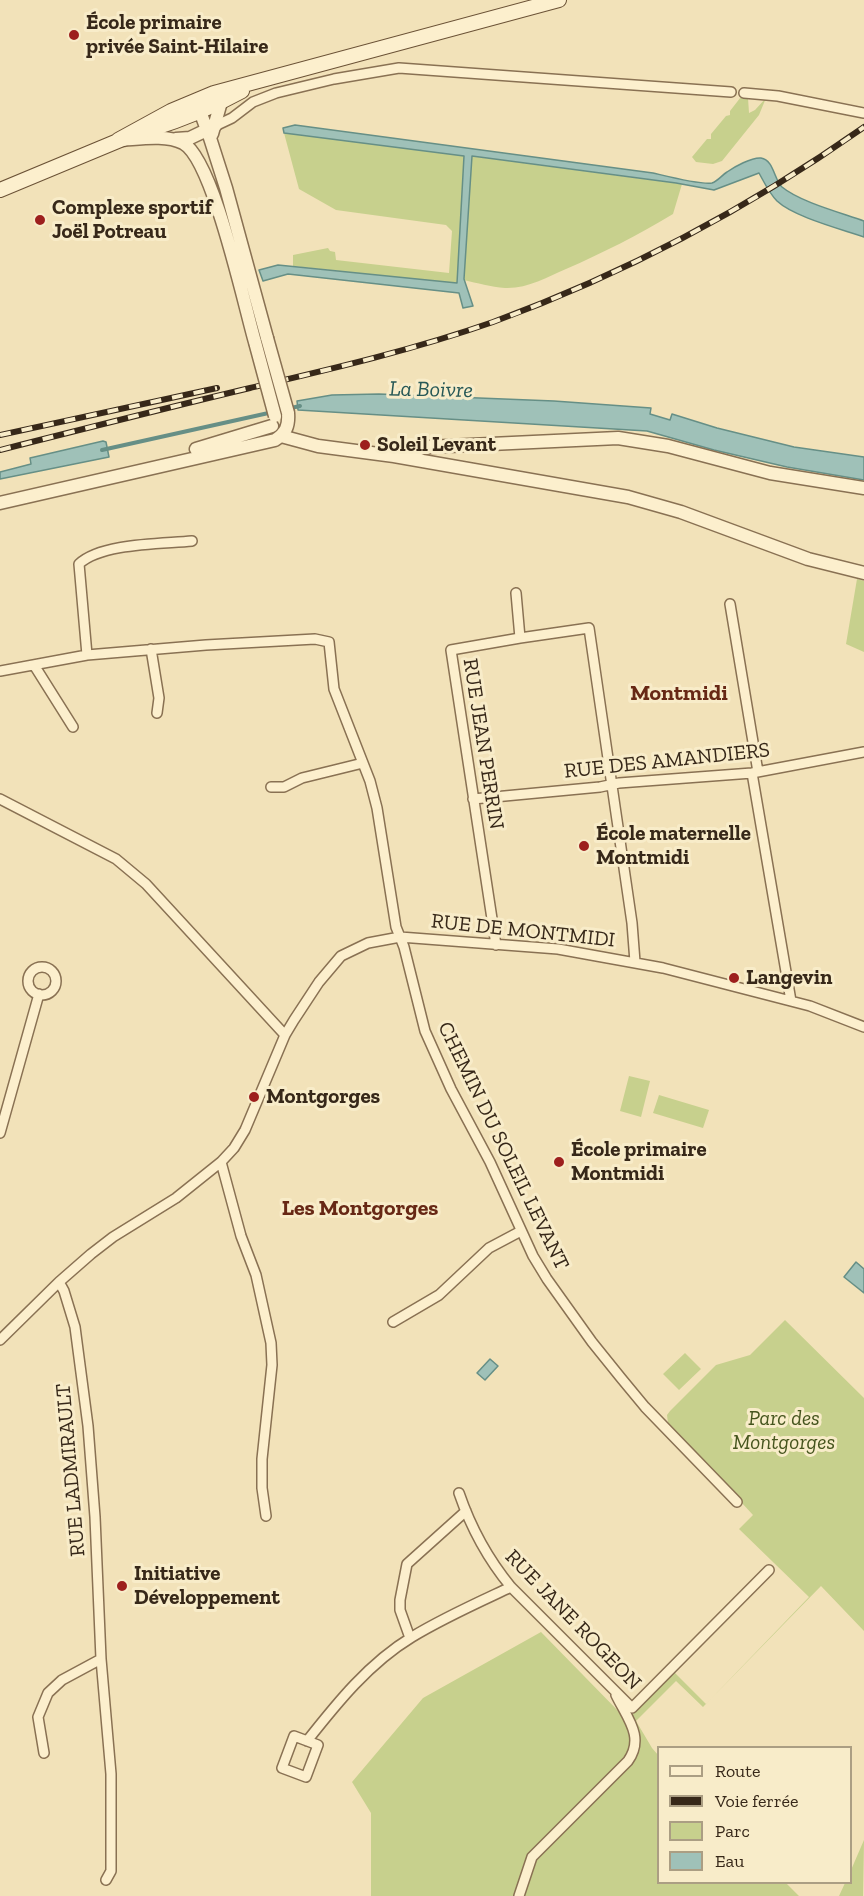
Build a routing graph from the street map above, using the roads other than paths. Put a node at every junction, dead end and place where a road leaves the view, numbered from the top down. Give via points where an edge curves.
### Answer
1 (559, 0) edge
2 (268, 77) junction
3 (731, 92) dead end
4 (744, 93) dead end
5 (221, 102) junction
6 (195, 107) junction
7 (864, 113) edge
8 (209, 132) junction
9 (169, 138) junction
10 (118, 140) junction
11 (0, 190) edge
12 (213, 192) junction
13 (261, 340) junction
14 (278, 418) junction
15 (281, 436) junction
16 (394, 456) junction
17 (119, 477) junction
18 (864, 488) edge
19 (0, 503) edge
20 (192, 541) dead end
21 (864, 573) edge
22 (516, 593) dead end
23 (730, 604) dead end
24 (520, 638) junction
25 (151, 649) junction
26 (87, 655) junction
27 (34, 665) junction
28 (0, 671) edge
29 (157, 713) dead end
30 (73, 727) dead end
31 (864, 752) edge
32 (363, 763) junction
33 (755, 772) junction
34 (612, 785) junction
35 (271, 787) dead end
36 (0, 799) edge
37 (473, 799) junction
38 (400, 937) junction
39 (496, 945) junction
40 (635, 962) junction
41 (39, 994) dead end
42 (791, 1001) junction
43 (864, 1027) edge
44 (285, 1035) junction
45 (0, 1133) edge
46 (221, 1162) junction
47 (521, 1231) junction
48 (59, 1282) junction
49 (393, 1322) dead end
50 (0, 1340) edge
51 (459, 1492) dead end
52 (737, 1502) dead end
53 (466, 1512) junction
54 (266, 1516) dead end
55 (769, 1570) dead end
56 (511, 1587) junction
57 (410, 1638) junction
58 (101, 1659) junction
59 (612, 1688) junction
60 (307, 1741) junction
61 (44, 1753) dead end
62 (106, 1880) dead end
63 (519, 1896) edge

1 - 2 main road
2 - 5 main road
2 - 6 main road via 214,93
3 - 8 street via 399,68 276,93 253,102 235,118
4 - 7 street
5 - 6 main road
5 - 8 street
6 - 8 street
6 - 10 main road via 173,123
8 - 9 street via 184,139
8 - 12 street
8 - 13 street
9 - 10 street
9 - 12 street via 194,152
10 - 11 main road
12 - 13 street
13 - 14 street, bridge
14 - 15 street
14 - 15 street via 288,427
14 - 17 street
15 - 16 street via 318,446
15 - 17 street
16 - 18 street via 427,447 618,438 668,446 770,473
16 - 21 street via 628,497 681,512 808,559
17 - 19 street
20 - 26 street via 109,549 86,557 79,564
22 - 24 street
23 - 33 street
24 - 34 street, RUE JEAN PERRIN via 589,628
24 - 37 street, RUE JEAN PERRIN via 451,650
25 - 26 street
25 - 29 street via 159,698
25 - 32 street, CHEMIN DU SOLEIL LEVANT via 315,639 329,642 334,689
26 - 27 street
27 - 28 street
27 - 30 street
31 - 33 street, RUE DES AMANDIERS
32 - 35 street via 302,778 284,787
32 - 38 street, CHEMIN DU SOLEIL LEVANT via 377,807
33 - 34 street, RUE DES AMANDIERS
33 - 42 street
34 - 37 street, RUE DES AMANDIERS
34 - 40 street
36 - 44 street via 116,859 146,884
37 - 39 street, RUE JEAN PERRIN
38 - 39 street, RUE DE MONTMIDI
38 - 44 street, RUE DE MONTMIDI via 368,944 341,956
38 - 47 street, CHEMIN DU SOLEIL LEVANT via 425,1031
39 - 40 street, RUE DE MONTMIDI via 558,949
40 - 42 street, RUE DE MONTMIDI
41 - 45 street
42 - 43 street, RUE DE MONTMIDI
44 - 46 street, RUE DE MONTMIDI via 245,1130
46 - 48 street, RUE DE MONTMIDI via 176,1198 113,1238
46 - 54 street via 256,1275 271,1343 262,1459
47 - 49 street via 489,1248 439,1294
47 - 52 street, CHEMIN DU SOLEIL LEVANT via 547,1279 592,1342 645,1407
48 - 50 street, RUE DE MONTMIDI
48 - 58 street, RUE LADMIRAULT via 75,1327 88,1426
51 - 53 street, RUE JANE ROGEON
53 - 56 street, RUE JANE ROGEON via 493,1565
53 - 57 street via 407,1564 400,1610
55 - 59 street, RUE JANE ROGEON via 632,1708
56 - 57 street
56 - 59 street, RUE JANE ROGEON
57 - 60 street via 352,1687
58 - 61 street via 62,1680 48,1693 38,1717
58 - 62 street, RUE LADMIRAULT via 112,1808 111,1871
59 - 63 street via 636,1737 634,1752 532,1857
60 - 60 street via 294,1736 282,1768 306,1777 318,1745

